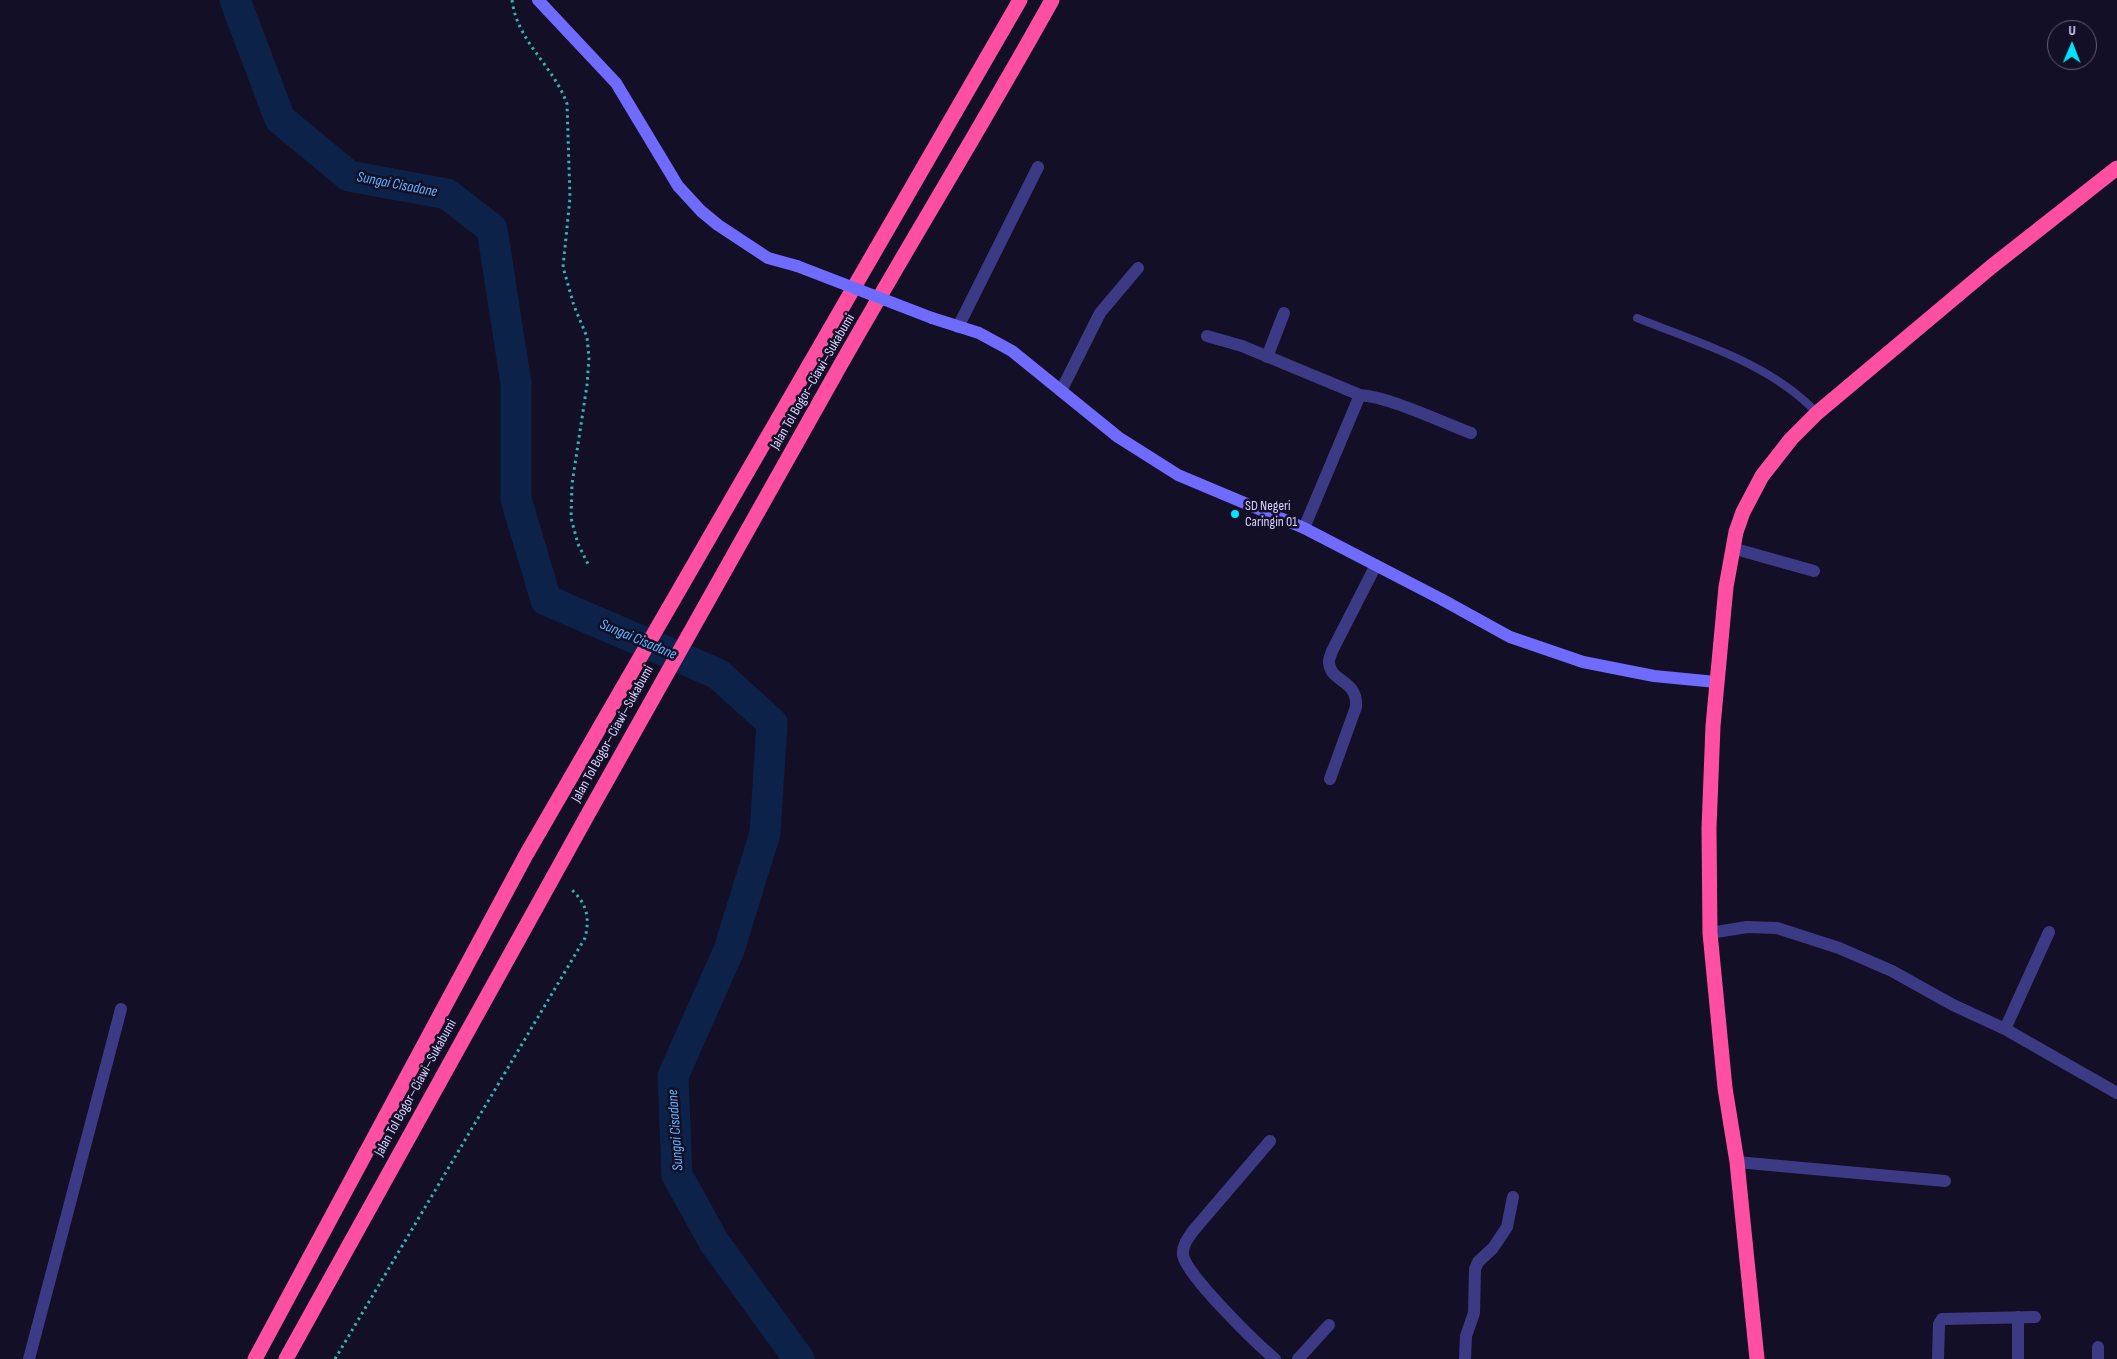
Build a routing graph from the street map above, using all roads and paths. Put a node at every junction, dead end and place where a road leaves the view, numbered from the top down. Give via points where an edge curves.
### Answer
1 (512, 0) edge
2 (538, 0) edge
3 (1020, 0) edge
4 (1052, 0) edge
5 (1038, 167) dead end
6 (2117, 168) edge
7 (1138, 268) dead end
8 (1284, 313) dead end
9 (1637, 318) dead end
10 (958, 326) junction
11 (1207, 336) dead end
12 (1267, 357) junction
13 (1061, 391) junction
14 (1360, 396) junction
15 (1817, 412) junction
16 (1471, 433) dead end
17 (1304, 528) junction
18 (1732, 548) junction
19 (1376, 565) junction
20 (589, 566) dead end
21 (1814, 571) dead end
22 (1716, 682) junction
23 (1330, 779) dead end
24 (572, 890) dead end
25 (2049, 932) dead end
26 (1710, 933) junction
27 (122, 1009) dead end
28 (2005, 1028) junction
29 (2117, 1093) edge
30 (1270, 1142) dead end
31 (1737, 1162) junction
32 (1945, 1180) dead end
33 (1513, 1196) dead end
34 (2018, 1317) junction
35 (2035, 1317) dead end
36 (1329, 1325) dead end
37 (29, 1359) edge
38 (255, 1359) edge
39 (286, 1359) edge
40 (335, 1359) edge
41 (1275, 1359) edge
42 (1298, 1359) edge
43 (1465, 1359) edge
44 (1757, 1359) edge
45 (1938, 1359) edge
46 (2018, 1359) edge

1 - 20 path via 523,35 563,91 567,104 570,198 563,267 587,337 589,358 572,484 572,518 578,544
2 - 10 street, bridge via 616,84 678,186 718,225 768,258
3 - 38 highway, Jalan Tol Bogor–Ciawi–Sukabumi via 526,855
4 - 39 highway, Jalan Tol Bogor–Ciawi–Sukabumi via 835,374 553,873
5 - 10 street
6 - 15 highway via 1991,267
7 - 13 street via 1100,313
8 - 12 street
9 - 15 lane via 1745,362 1792,389
10 - 13 street via 992,338
11 - 12 street
12 - 14 street
13 - 17 street via 1118,437 1178,476
14 - 16 street via 1395,404
14 - 17 street
15 - 18 highway via 1762,476 1743,512
17 - 19 street
18 - 21 street
18 - 22 highway
19 - 22 street via 1510,637 1556,654 1654,676
19 - 23 street via 1328,663 1332,672 1354,691 1356,698 1356,707
22 - 26 highway via 1709,828
24 - 40 path via 587,908 585,938
25 - 28 street
26 - 28 street via 1747,927 1777,928 1797,933 1867,959 1953,1005
26 - 31 highway via 1725,1088
27 - 37 street
28 - 29 street
30 - 41 street via 1186,1240 1183,1255 1204,1287
31 - 32 street
31 - 44 highway
33 - 43 street via 1507,1227 1475,1269 1475,1308 1466,1336
34 - 35 street
34 - 45 street via 1942,1319
34 - 46 street
36 - 42 street

